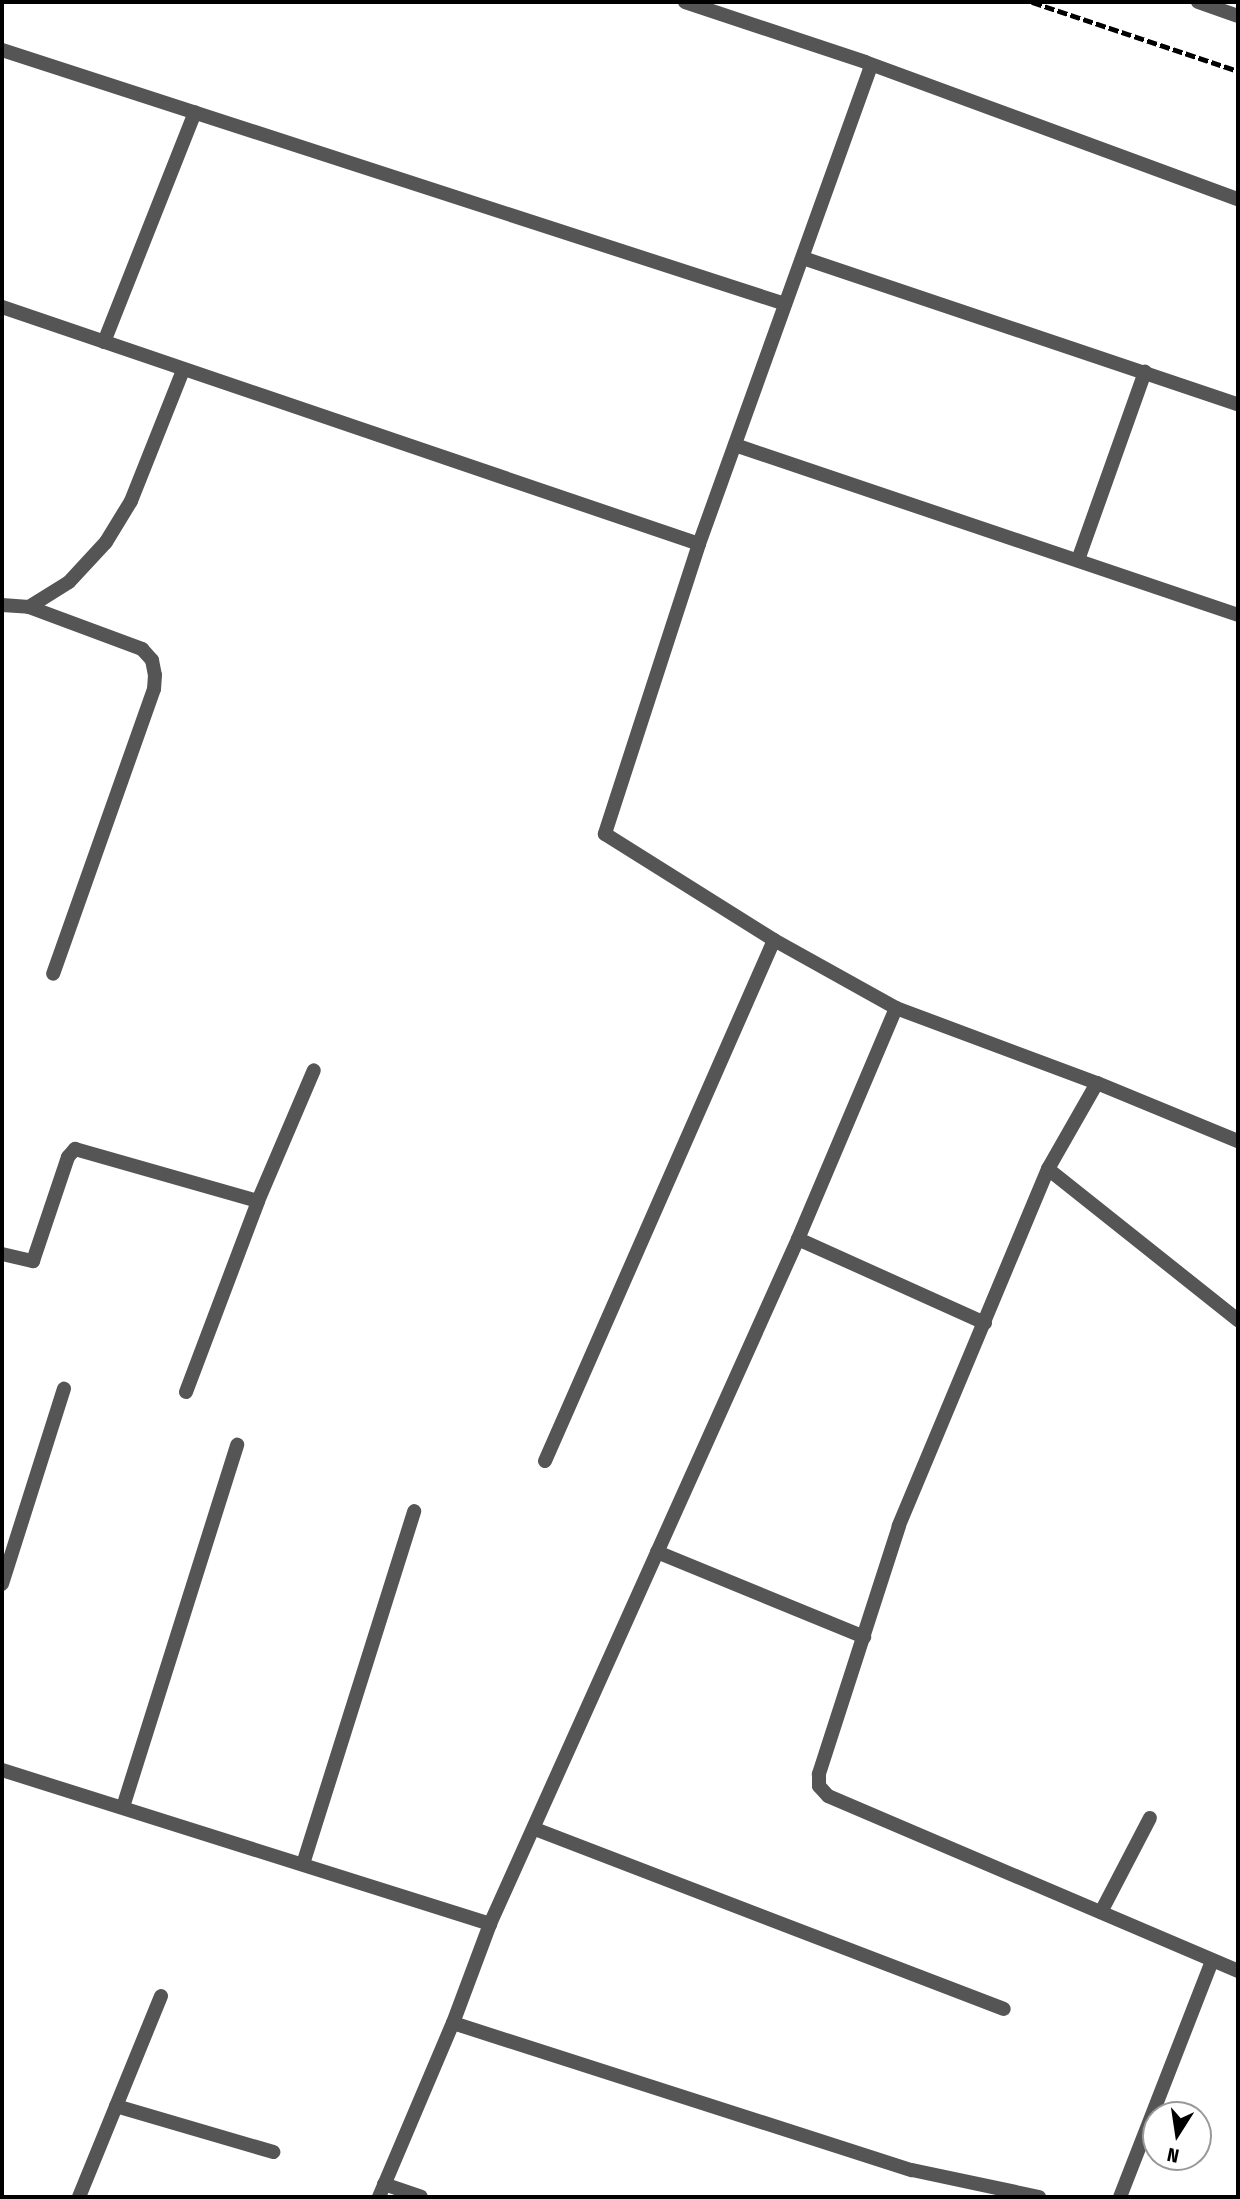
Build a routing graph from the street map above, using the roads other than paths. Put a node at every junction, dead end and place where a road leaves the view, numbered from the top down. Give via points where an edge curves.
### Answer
1 (685, 2) edge
2 (1198, 2) edge
3 (1238, 16) edge
4 (2, 50) edge
5 (871, 66) junction
6 (195, 112) junction
7 (1238, 199) edge
8 (803, 258) junction
9 (785, 303) junction
10 (2, 307) edge
11 (104, 342) junction
12 (183, 370) junction
13 (1145, 372) junction
14 (1238, 404) edge
15 (735, 445) junction
16 (699, 544) junction
17 (1078, 560) junction
18 (2, 605) edge
19 (29, 607) junction
20 (1238, 615) edge
21 (774, 940) junction
22 (53, 974) dead end
23 (896, 1008) junction
24 (314, 1070) dead end
25 (1097, 1083) junction
26 (1238, 1142) edge
27 (1048, 1169) junction
28 (258, 1201) junction
29 (798, 1239) junction
30 (2, 1254) edge
31 (1238, 1320) edge
32 (985, 1323) junction
33 (64, 1389) dead end
34 (186, 1392) dead end
35 (237, 1445) dead end
36 (545, 1461) dead end
37 (414, 1511) dead end
38 (657, 1552) junction
39 (2, 1584) edge
40 (864, 1637) junction
41 (2, 1770) edge
42 (123, 1807) junction
43 (1150, 1818) dead end
44 (534, 1829) junction
45 (303, 1864) junction
46 (1101, 1912) junction
47 (490, 1924) junction
48 (1212, 1961) junction
49 (1238, 1971) edge
50 (161, 1996) dead end
51 (1004, 2009) dead end
52 (453, 2023) junction
53 (116, 2106) junction
54 (273, 2152) dead end
55 (382, 2191) edge
56 (79, 2197) edge
57 (421, 2197) edge
58 (1039, 2197) edge
59 (1120, 2197) edge

1 - 5 street
2 - 3 street
4 - 6 street
5 - 7 street
5 - 8 street
6 - 9 street
6 - 11 street
8 - 9 street
8 - 13 street
9 - 15 street
10 - 11 street
11 - 12 street
12 - 16 street
12 - 19 street via 131,501 106,542 69,582
13 - 14 street
13 - 17 street
15 - 16 street
15 - 17 street
16 - 21 street via 604,834
17 - 20 street
18 - 19 street
19 - 22 street via 142,649 152,660 155,675
21 - 23 street
21 - 36 street
23 - 25 street
23 - 29 street
24 - 28 street
25 - 26 street
25 - 27 street
27 - 31 street
27 - 32 street
28 - 30 street via 75,1149 68,1157 33,1261
28 - 34 street
29 - 32 street
29 - 38 street
32 - 40 street via 899,1526
33 - 39 street
35 - 42 street
37 - 45 street
38 - 40 street
38 - 44 street
40 - 46 street via 819,1774 821,1791
41 - 42 street
42 - 45 street
43 - 46 street
44 - 47 street
44 - 51 street
45 - 47 street
46 - 48 street
47 - 52 street
48 - 49 street
48 - 59 street
50 - 53 street
52 - 55 street
52 - 58 street via 912,2169
53 - 54 street
53 - 56 street
55 - 57 street

